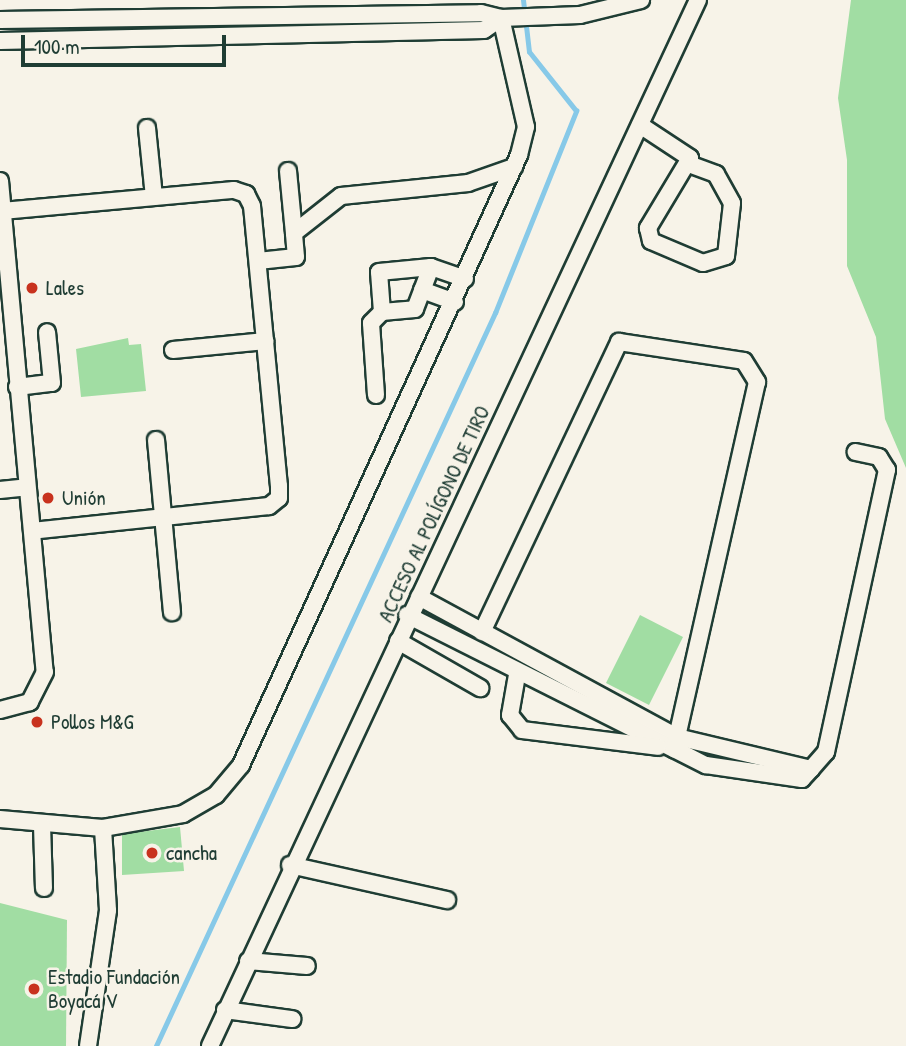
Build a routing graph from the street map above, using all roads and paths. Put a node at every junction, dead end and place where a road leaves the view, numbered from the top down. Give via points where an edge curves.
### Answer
1 (641, 0) edge
2 (698, 0) edge
3 (567, 10) edge
4 (504, 18) junction
5 (0, 20) edge
6 (0, 41) edge
7 (640, 125) junction
8 (147, 128) dead end
9 (689, 164) junction
10 (514, 167) junction
11 (288, 171) dead end
12 (0, 181) edge
13 (154, 197) junction
14 (2, 211) junction
15 (294, 233) junction
16 (3, 251) edge
17 (258, 261) junction
18 (431, 267) junction
19 (465, 279) junction
20 (422, 290) junction
21 (455, 302) junction
22 (382, 312) junction
23 (47, 332) dead end
24 (265, 341) junction
25 (173, 350) dead end
26 (17, 387) junction
27 (376, 395) dead end
28 (156, 440) dead end
29 (856, 452) dead end
30 (27, 487) junction
31 (0, 490) edge
32 (163, 518) junction
33 (32, 531) junction
34 (419, 597) junction
35 (172, 612) dead end
36 (407, 615) junction
37 (482, 632) junction
38 (398, 641) junction
39 (517, 675) junction
40 (480, 688) dead end
41 (0, 710) edge
42 (676, 743) junction
43 (0, 819) edge
44 (42, 825) junction
45 (103, 828) junction
46 (290, 865) junction
47 (44, 888) dead end
48 (447, 900) dead end
49 (248, 961) junction
50 (307, 966) dead end
51 (225, 1010) junction
52 (292, 1019) dead end
53 (88, 1046) edge
54 (210, 1046) edge

1 - 3 street
2 - 7 street, ACCESO AL POLÍGONO DE TIRO
3 - 4 street
4 - 5 street via 481,13
4 - 6 street via 484,30
4 - 10 street via 526,127
7 - 9 street via 685,149
7 - 34 street, ACCESO AL POLÍGONO DE TIRO
8 - 13 street
9 - 9 street via 648,228 651,241 666,252 703,263 726,256 732,203 716,174
10 - 15 street via 468,183 341,196
10 - 19 street
11 - 15 street
12 - 14 street
13 - 14 street
13 - 17 street via 246,194
14 - 16 street
15 - 17 street via 296,257
16 - 26 street
17 - 24 street
18 - 19 street
18 - 20 street
18 - 22 street via 379,272
19 - 21 street
20 - 21 street
20 - 22 street via 415,309
21 - 45 street via 241,765 216,795 183,814
22 - 27 street via 371,323
23 - 26 street via 52,383
24 - 25 street
24 - 32 street via 279,498 269,506
26 - 30 street
28 - 32 street
29 - 42 street via 879,457 887,470 826,752 811,769
30 - 31 street
30 - 33 street
32 - 33 street
32 - 35 street
33 - 41 street via 44,682 30,702
34 - 36 street, ACCESO AL POLÍGONO DE TIRO
34 - 37 street
36 - 38 street, ACCESO AL POLÍGONO DE TIRO
36 - 39 street
37 - 42 street
37 - 42 street via 619,342 744,362 757,382
38 - 40 street
38 - 46 street, ACCESO AL POLÍGONO DE TIRO
39 - 42 street
39 - 42 street via 510,715 522,730
43 - 44 street
44 - 45 street
44 - 47 street
45 - 53 street via 108,910
46 - 48 street
46 - 49 street, ACCESO AL POLÍGONO DE TIRO
49 - 50 street
49 - 51 street, ACCESO AL POLÍGONO DE TIRO
51 - 52 street
51 - 54 street, ACCESO AL POLÍGONO DE TIRO

